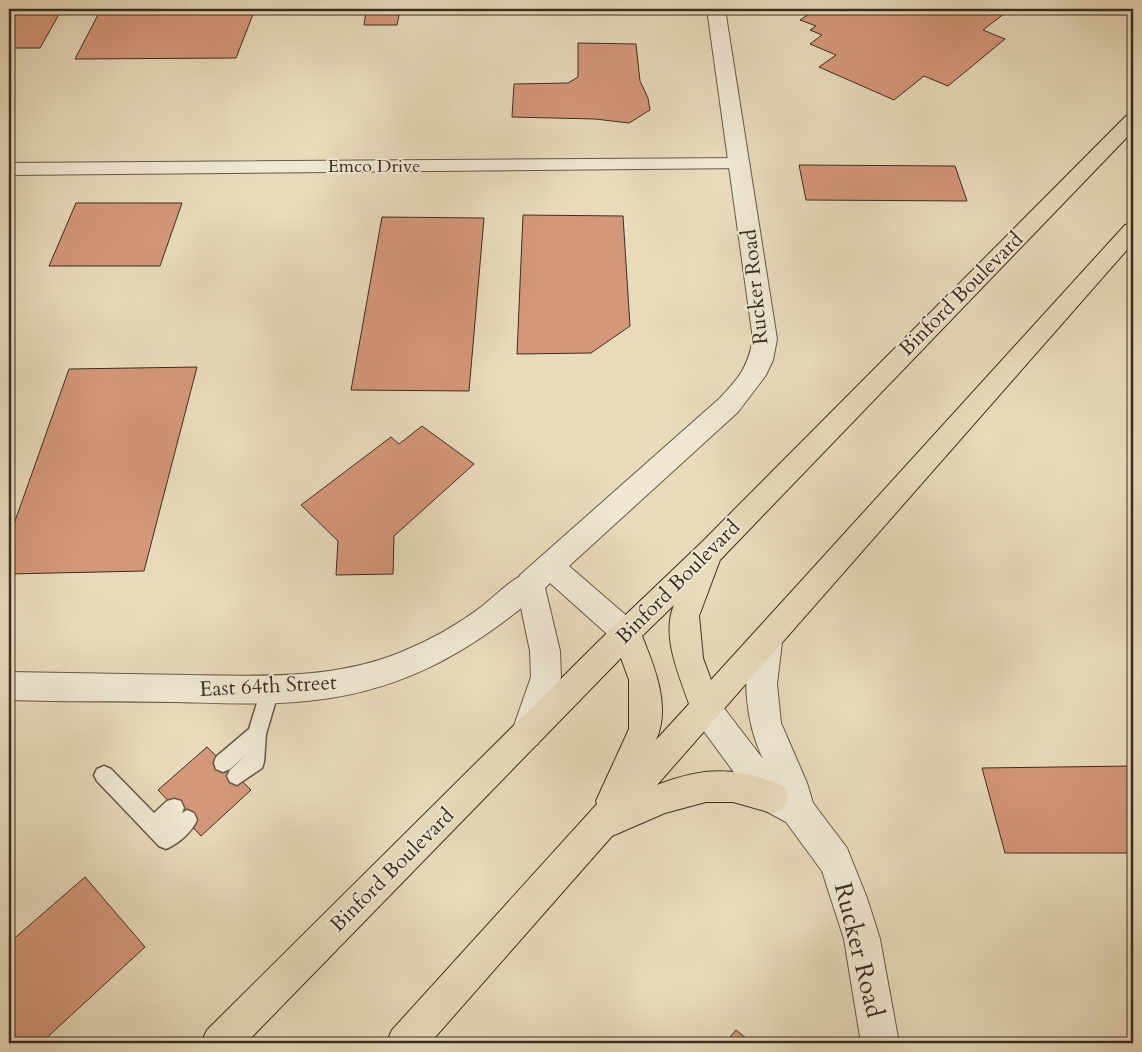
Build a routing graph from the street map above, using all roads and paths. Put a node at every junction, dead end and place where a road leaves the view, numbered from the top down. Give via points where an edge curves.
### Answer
1 (716, 9) edge
2 (1133, 120) edge
3 (740, 164) junction
4 (9, 169) edge
5 (1133, 230) edge
6 (712, 550) junction
7 (540, 575) junction
8 (626, 633) junction
9 (766, 642) junction
10 (9, 686) edge
11 (270, 690) junction
12 (706, 709) junction
13 (257, 734) junction
14 (526, 734) junction
15 (223, 763) dead end
16 (104, 775) dead end
17 (237, 776) dead end
18 (785, 804) junction
19 (180, 814) dead end
20 (601, 824) junction
21 (220, 1043) edge
22 (405, 1043) edge
23 (880, 1043) edge

1 - 3 street, Rucker Road
2 - 6 main road, Binford Boulevard
3 - 4 street, Emco Drive
3 - 7 street, Rucker Road via 765,339 761,363 751,381 729,405
5 - 9 main road via 889,500
6 - 8 main road, Binford Boulevard
6 - 12 main road via 684,616 688,658
7 - 8 street
7 - 11 street, East 64th Street via 472,630 427,657 350,682
7 - 14 street via 546,677
8 - 14 main road, Binford Boulevard
8 - 20 main road via 644,680 645,729
9 - 12 main road
9 - 18 street, Rucker Road via 762,684 766,723 772,744 791,783
10 - 11 street, East 64th Street
11 - 13 lane
12 - 18 street, Rucker Road
12 - 20 main road
13 - 15 lane
13 - 17 lane via 255,762
14 - 21 main road, Binford Boulevard
16 - 19 lane via 166,839
18 - 20 main road via 744,789 720,785 696,788
18 - 23 street, Rucker Road via 835,860 862,939
20 - 22 main road

